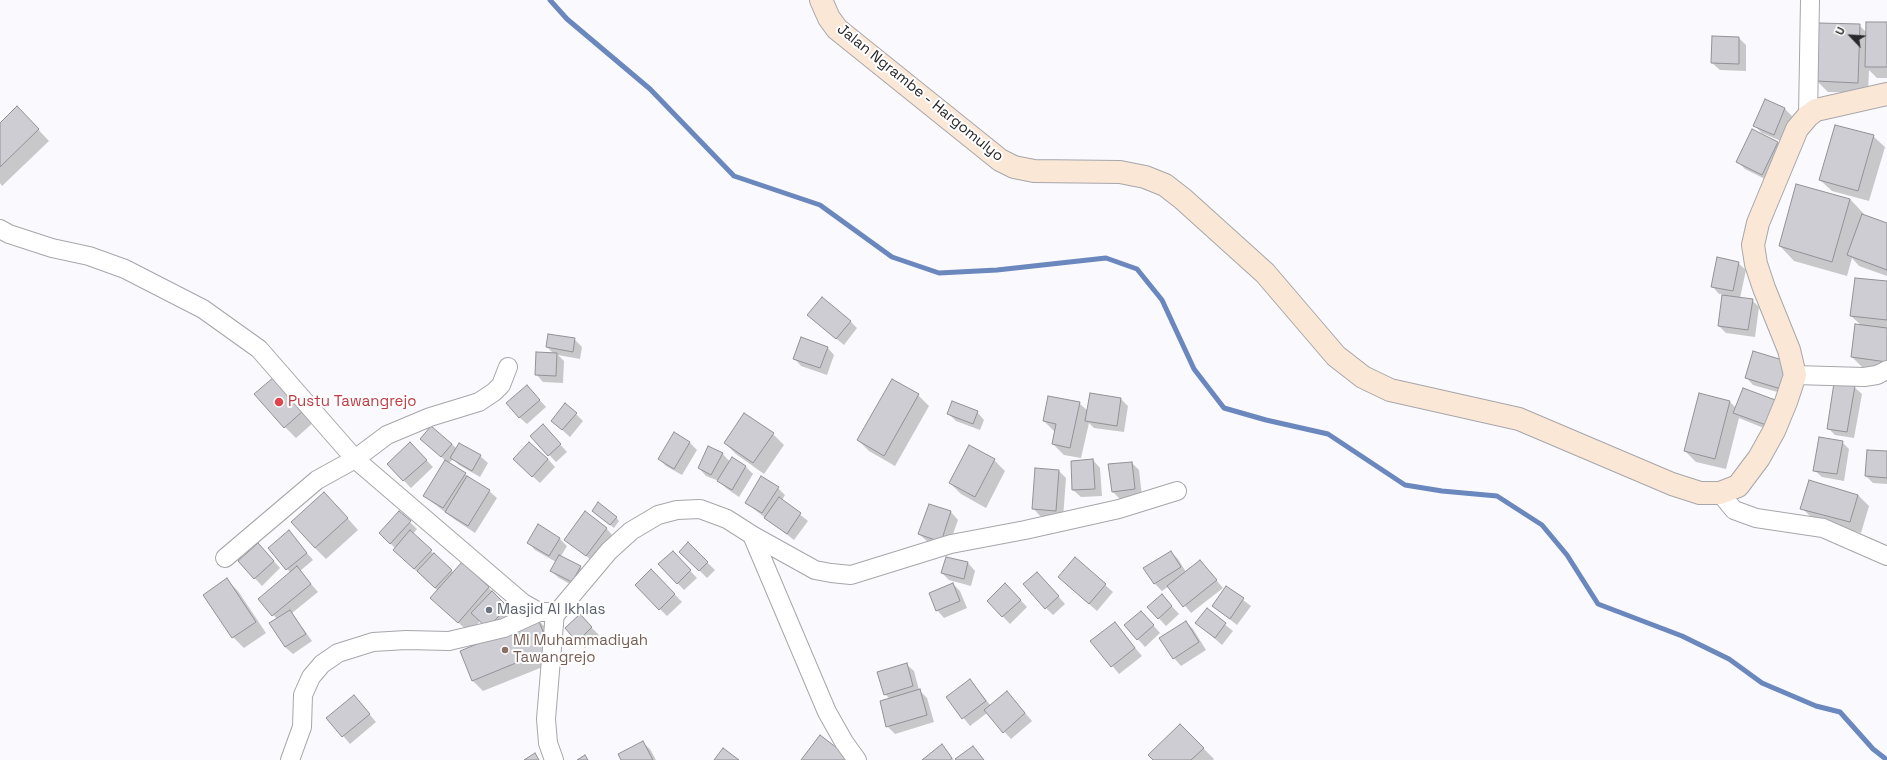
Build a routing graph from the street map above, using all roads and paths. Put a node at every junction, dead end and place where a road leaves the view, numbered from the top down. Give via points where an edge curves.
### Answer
1 (821, 0) edge
2 (1810, 0) edge
3 (1887, 94) edge
4 (1808, 116) junction
5 (0, 229) edge
6 (508, 367) dead end
7 (1887, 370) edge
8 (1795, 375) junction
9 (356, 459) junction
10 (1177, 491) dead end
11 (1720, 493) junction
12 (752, 535) junction
13 (1887, 556) edge
14 (225, 558) dead end
15 (547, 612) junction
16 (290, 760) edge
17 (554, 760) edge
18 (857, 760) edge

1 - 11 main road, Jalan Ngrambe - Hargomulyo via 837,29 1000,160 1014,167 1034,171 1120,172 1145,177 1165,185 1265,273 1336,356 1363,377 1390,390 1519,419 1672,484 1700,493
2 - 4 street
3 - 4 main road via 1816,110
4 - 8 main road via 1797,129 1758,222 1753,245 1756,264 1789,350
5 - 9 street via 52,248 89,256 125,269 203,309 259,350
6 - 9 street via 501,385 479,402 430,417 387,435
7 - 8 street via 1864,377
8 - 11 main road, Jalan Ngrambe - Hargomulyo via 1780,417 1759,458 1738,486
9 - 14 street via 317,480
9 - 15 street via 523,603
10 - 12 street via 1119,509 951,544 851,574 815,570
11 - 13 street via 1734,510 1756,518 1823,528
12 - 15 street via 726,519 700,510 678,510 658,515 631,531 609,551 556,614
12 - 18 street via 827,712
15 - 16 street via 504,628 449,642 373,642 338,653 322,664 311,677 303,695 302,727
15 - 17 street via 546,719 548,743

